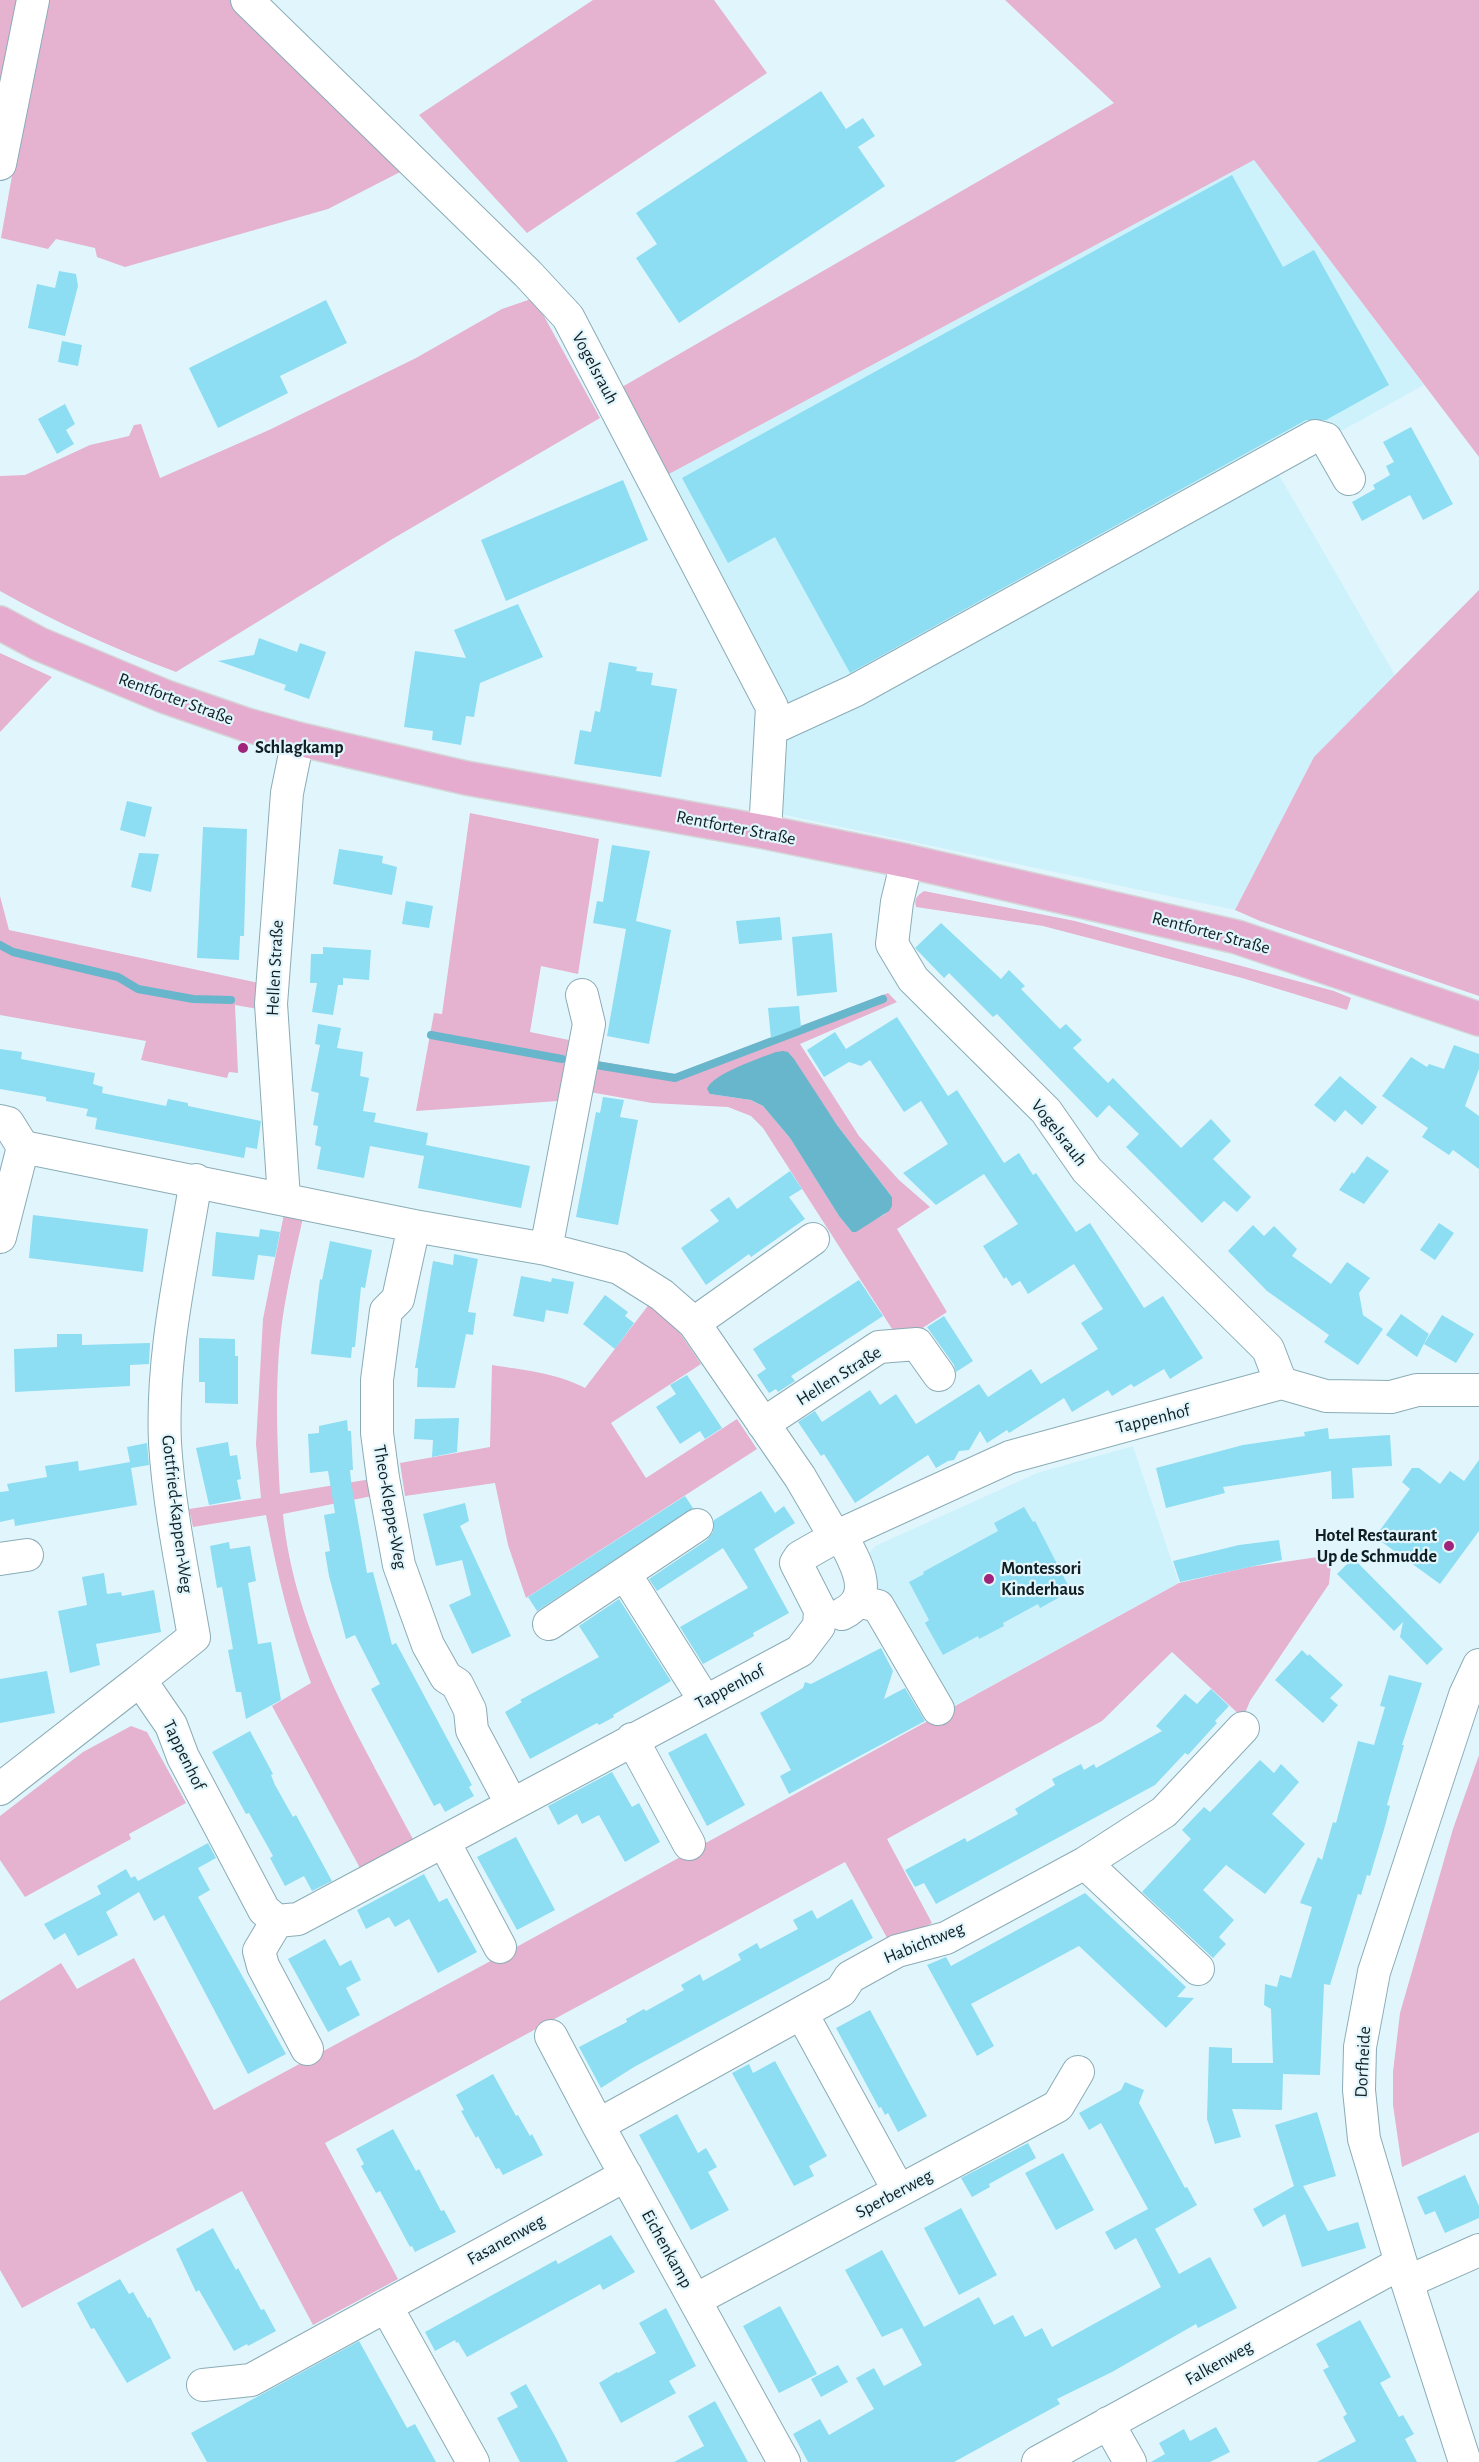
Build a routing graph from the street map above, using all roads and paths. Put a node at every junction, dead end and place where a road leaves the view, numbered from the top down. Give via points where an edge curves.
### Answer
1 (33, 0) edge
2 (247, 0) edge
3 (0, 164) edge
4 (1349, 479) dead end
5 (0, 623) edge
6 (771, 729) junction
7 (298, 739) junction
8 (765, 832) junction
9 (907, 861) junction
10 (582, 995) dead end
11 (1479, 1019) edge
12 (0, 1121) edge
13 (23, 1147) junction
14 (196, 1180) junction
15 (284, 1198) junction
16 (414, 1226) junction
17 (0, 1236) edge
18 (813, 1239) dead end
19 (546, 1249) junction
20 (694, 1323) junction
21 (939, 1375) dead end
22 (1281, 1383) junction
23 (1479, 1390) edge
24 (764, 1424) junction
25 (697, 1525) dead end
26 (838, 1536) junction
27 (625, 1574) junction
28 (857, 1601) junction
29 (549, 1624) dead end
30 (819, 1626) junction
31 (1479, 1665) edge
32 (140, 1680) junction
33 (705, 1701) junction
34 (938, 1709) dead end
35 (1243, 1728) dead end
36 (632, 1739) junction
37 (0, 1789) edge
38 (511, 1803) junction
39 (444, 1842) junction
40 (689, 1844) dead end
41 (1085, 1863) junction
42 (277, 1921) junction
43 (500, 1947) dead end
44 (1198, 1969) dead end
45 (802, 2014) junction
46 (551, 2036) dead end
47 (307, 2049) dead end
48 (1078, 2072) dead end
49 (598, 2125) junction
50 (626, 2175) junction
51 (899, 2191) junction
52 (1479, 2250) edge
53 (1404, 2273) junction
54 (695, 2300) junction
55 (386, 2306) junction
56 (203, 2385) dead end
57 (1108, 2423) junction
58 (473, 2462) edge
59 (784, 2462) edge
60 (1038, 2462) edge
61 (1130, 2462) edge
62 (1466, 2462) edge

1 - 3 street
2 - 6 street, Vogelsrauh via 568,316 772,707
4 - 6 street via 1326,439 1315,436 854,691
5 - 7 main road, Rentforter Straße via 39,644 166,697
6 - 8 street, Vogelsrauh
7 - 8 main road, Rentforter Straße via 466,778
7 - 15 street, Hellen Straße via 287,793 271,1004
8 - 9 main road, Rentforter Straße
9 - 11 main road, Rentforter Straße via 1237,937
9 - 22 street, Vogelsrauh via 892,945 913,979 1046,1112 1087,1170 1268,1349
10 - 19 street via 589,1024
12 - 13 street via 8,1123
13 - 14 street
13 - 17 street
14 - 15 street
14 - 32 street, Gottfried-Kappen-Weg via 168,1348 165,1443 194,1637
15 - 16 street
16 - 19 street
16 - 38 street, Theo-Kleppe-Weg via 398,1299 386,1311 377,1380 377,1433 383,1478 399,1565 428,1645 470,1710 472,1730
18 - 20 street
19 - 20 street via 619,1268 662,1295
20 - 24 street
21 - 24 street, Hellen Straße via 917,1344 879,1347
22 - 23 street via 1326,1396 1391,1397 1417,1390
22 - 26 street, Tappenhof via 1010,1457
24 - 26 street
25 - 27 street
26 - 28 street via 860,1572 862,1586
26 - 30 street, Tappenhof via 796,1563 820,1610
27 - 29 street
27 - 33 street
28 - 30 street, Tappenhof via 852,1609
28 - 34 street via 878,1606
30 - 33 street, Tappenhof via 800,1650
31 - 53 street, Dorfheide via 1465,1695 1374,1972 1360,2047 1364,2139
32 - 37 street
32 - 42 street, Tappenhof via 171,1725 183,1756 264,1910
33 - 36 street, Tappenhof
35 - 41 street, Habichtweg via 1164,1812
36 - 38 street, Tappenhof
36 - 40 street
38 - 39 street, Tappenhof
39 - 42 street, Tappenhof via 298,1919
39 - 43 street
41 - 44 street
41 - 45 street, Habichtweg via 946,1938 897,1951 850,1977 841,1991
42 - 47 street via 259,1951 263,1966
45 - 49 street, Habichtweg
45 - 51 street
46 - 49 street, Eichenkamp
48 - 51 street, Sperberweg via 1058,2106
49 - 50 street, Eichenkamp
50 - 54 street, Eichenkamp
50 - 55 street, Fasanenweg
51 - 54 street, Sperberweg
52 - 53 street, Falkenweg
53 - 57 street, Falkenweg
53 - 62 street, Dorfheide
54 - 59 street, Eichenkamp
55 - 56 street, Fasanenweg via 250,2380
55 - 58 street
57 - 60 street, Falkenweg
57 - 61 street

